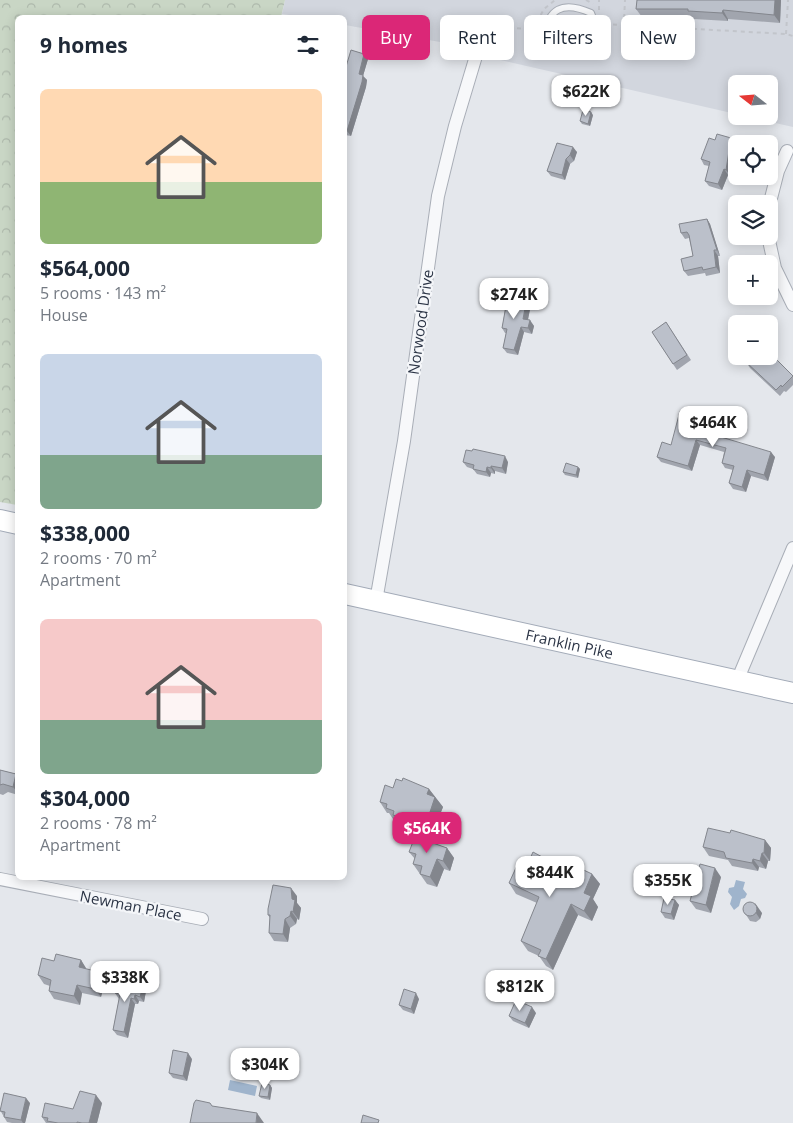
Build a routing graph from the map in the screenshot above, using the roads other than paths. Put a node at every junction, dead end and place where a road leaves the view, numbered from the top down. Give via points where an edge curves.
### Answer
1 (549, 15) edge
2 (592, 15) edge
3 (475, 60) edge
4 (787, 151) dead end
5 (772, 195) edge
6 (770, 245) edge
7 (793, 305) edge
8 (0, 520) edge
9 (15, 523) edge
10 (793, 548) edge
11 (347, 594) edge
12 (376, 601) junction
13 (736, 680) junction
14 (793, 693) edge
15 (0, 879) edge
16 (202, 919) dead end

1 - 2 lane via 560,5 572,3
3 - 12 street, Norwood Drive via 438,196 404,441
4 - 5 street
6 - 7 street via 775,268
8 - 9 main road
10 - 13 street
11 - 12 main road, Franklin Pike
12 - 13 main road, Franklin Pike
13 - 14 main road, Franklin Pike
15 - 16 street, Newman Place

